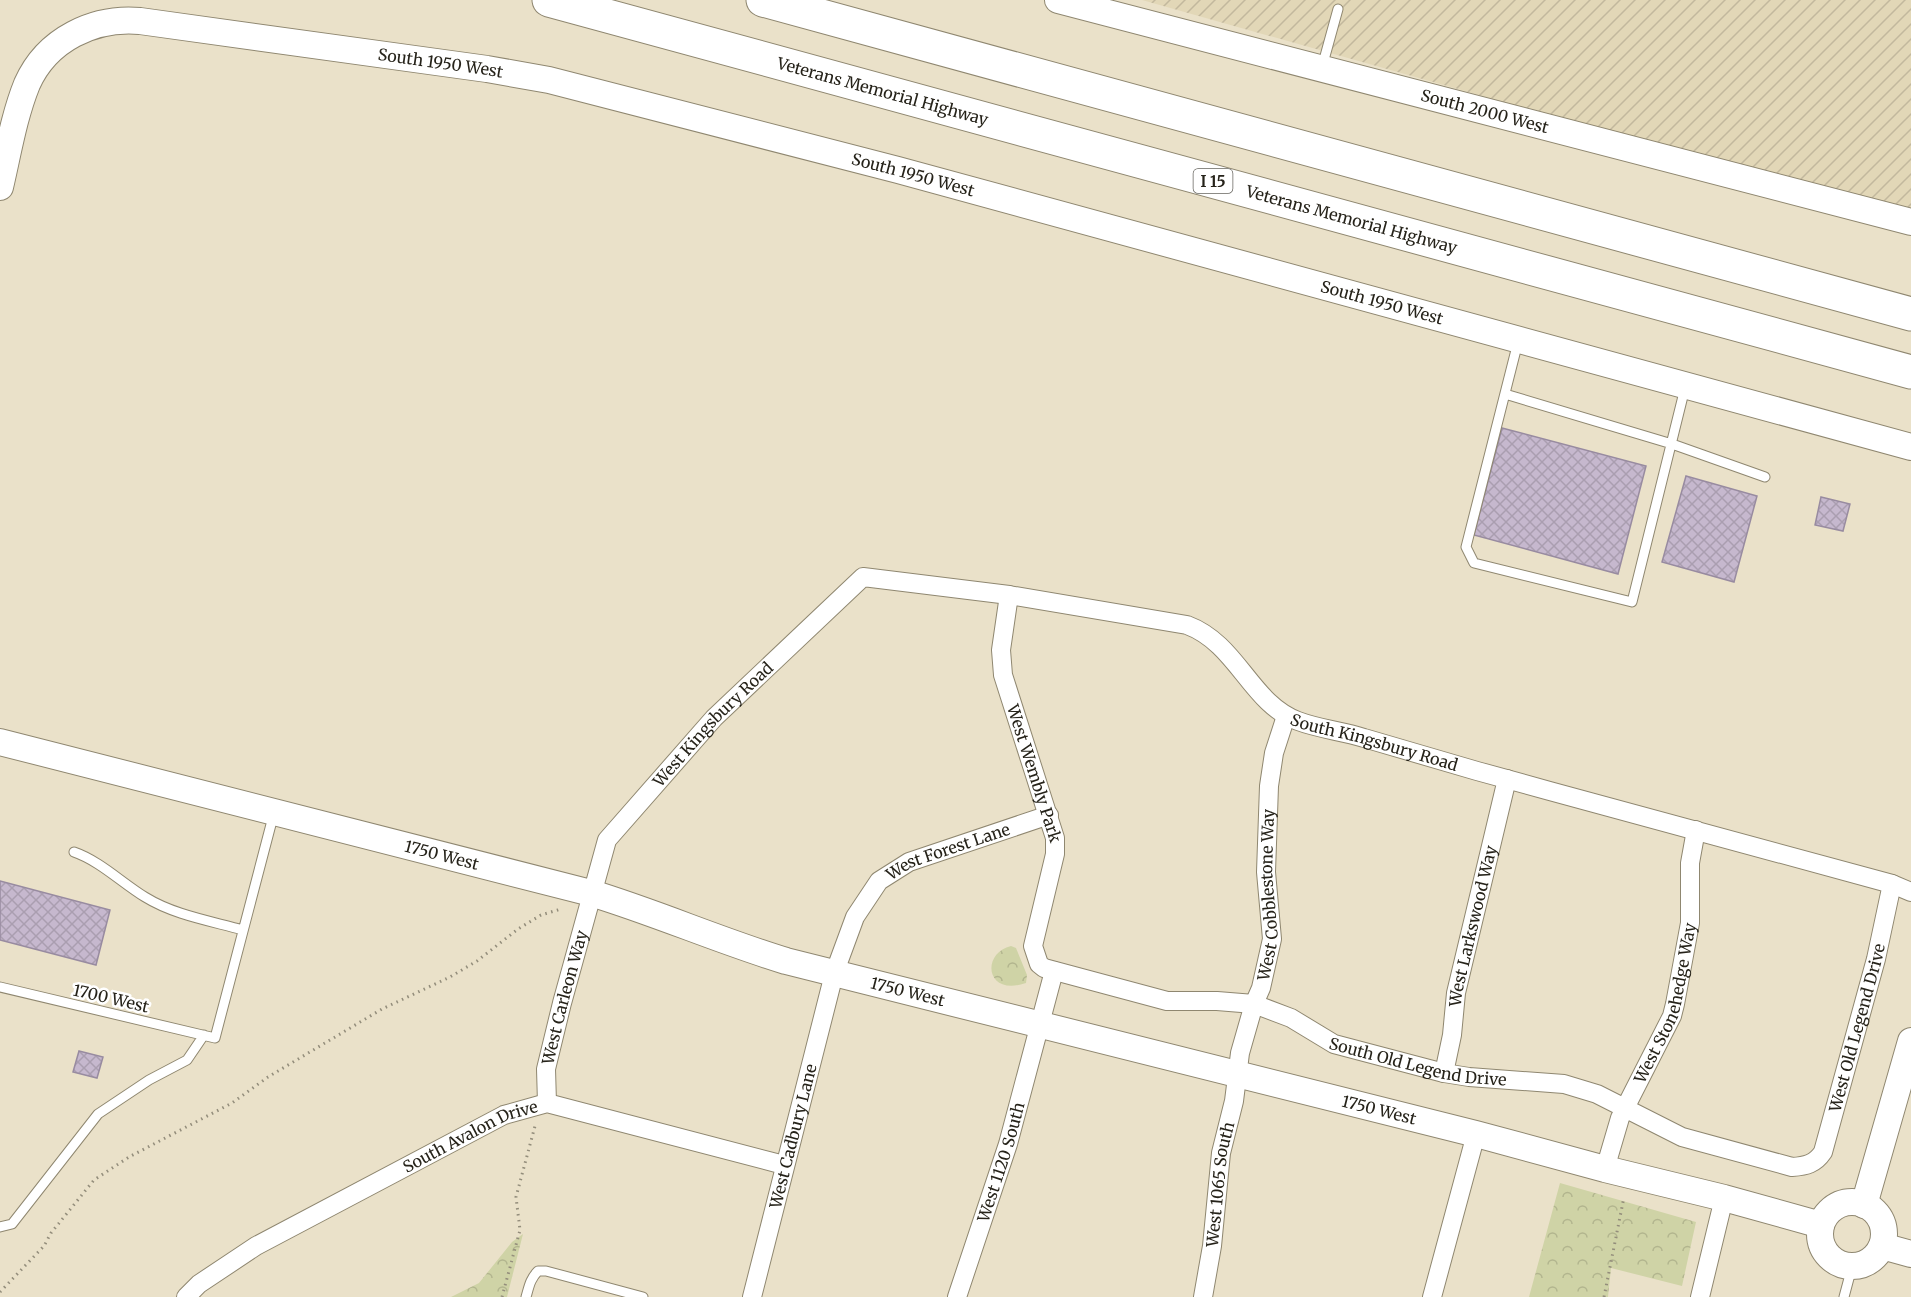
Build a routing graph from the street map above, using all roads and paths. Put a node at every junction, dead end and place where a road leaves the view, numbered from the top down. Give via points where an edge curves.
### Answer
1 (549, 0) edge
2 (763, 0) edge
3 (1058, 0) edge
4 (1338, 9) dead end
5 (1322, 69) junction
6 (0, 187) edge
7 (1911, 222) edge
8 (1911, 314) edge
9 (1519, 339) junction
10 (1911, 372) edge
11 (1686, 385) junction
12 (1505, 394) junction
13 (1672, 444) junction
14 (1911, 447) edge
15 (1765, 477) dead end
16 (862, 577) joint
17 (1010, 595) junction
18 (1286, 716) junction
19 (0, 742) edge
20 (1507, 779) junction
21 (275, 811) junction
22 (1049, 815) junction
23 (1696, 830) junction
24 (74, 852) dead end
25 (1892, 884) junction
26 (1911, 892) edge
27 (591, 893) junction
28 (561, 909) dead end
29 (243, 930) junction
30 (1033, 953) joint
31 (1054, 971) junction
32 (834, 974) junction
33 (0, 987) edge
34 (1254, 1004) junction
35 (1040, 1024) junction
36 (204, 1035) junction
37 (1911, 1041) edge
38 (1237, 1073) junction
39 (1444, 1073) junction
40 (547, 1103) junction
41 (1625, 1108) junction
42 (535, 1126) dead end
43 (1476, 1134) junction
44 (784, 1165) junction
45 (1810, 1165) joint
46 (1605, 1169) junction
47 (1624, 1197) dead end
48 (1724, 1198) junction
49 (1864, 1205) junction
50 (1821, 1225) junction
51 (0, 1227) edge
52 (1882, 1246) junction
53 (1911, 1254) edge
54 (1852, 1267) junction
55 (0, 1292) edge
56 (186, 1297) edge
57 (502, 1297) edge
58 (526, 1297) edge
59 (643, 1297) edge
60 (752, 1297) edge
61 (957, 1297) edge
62 (1203, 1297) edge
63 (1432, 1297) edge
64 (1604, 1297) edge
65 (1700, 1297) edge
66 (1844, 1297) edge

1 - 10 highway, Veterans Memorial Highway / I 15
2 - 8 highway
3 - 5 street, South 2000 West
4 - 5 lane
5 - 7 street, South 2000 West
6 - 9 street, South 1950 West via 23,95 44,58 64,40 88,27 140,21 549,80 898,170
9 - 11 street, South 1950 West
9 - 12 lane
11 - 13 lane
11 - 14 street, South 1950 West
12 - 13 lane
12 - 13 lane via 1466,548 1474,563 1632,602
13 - 15 lane
16 - 17 street, South Kingsbury Road
16 - 27 street, West Kingsbury Road via 714,718 607,840
17 - 18 street, South Kingsbury Road via 1167,620 1200,630 1221,646 1263,697
17 - 22 street, West Wembly Park via 1000,650 1003,675
18 - 20 street, South Kingsbury Road
18 - 34 street, West Cobblestone Way via 1269,786 1266,872 1272,939
19 - 21 street, 1750 West
20 - 23 street, South Kingsbury Road
20 - 39 street, West Larkswood Way via 1456,993
21 - 27 street, 1750 West
21 - 29 lane
22 - 30 street, West Wembly Park via 1055,854
22 - 32 street, West Forest Lane via 909,862 879,881 855,917
23 - 25 street, South Kingsbury Road
23 - 41 street, West Stonehedge Way via 1690,863 1690,923 1672,1016
24 - 29 lane via 87,856 147,898 179,912
25 - 26 street, South Kingsbury Road
25 - 45 street, West Old Legend Drive via 1824,1152
27 - 32 street, 1750 West via 735,946
27 - 40 street, West Carleon Way via 546,1069
28 - 55 path via 541,915 477,961 382,1009 232,1103 129,1157 94,1180 44,1246
29 - 36 lane, 1700 West via 215,1038
30 - 31 street, South Old Legend Drive via 1039,964
31 - 34 street, South Old Legend Drive via 1167,1001
31 - 35 street
32 - 35 street, 1750 West
32 - 44 street, West Cadbury Lane
33 - 36 lane, 1700 West
34 - 38 street, West Cobblestone Way
34 - 39 street, South Old Legend Drive via 1291,1018 1334,1044
35 - 38 street, 1750 West
35 - 61 street, West 1120 South via 1008,1144
36 - 51 lane via 187,1060 98,1114 12,1224
37 - 49 street
38 - 43 street, 1750 West
38 - 62 street, West 1065 South via 1221,1153
39 - 41 street, South Old Legend Drive via 1564,1084
40 - 44 street, South Avalon Drive
40 - 56 street, South Avalon Drive via 504,1115 312,1215 256,1246
41 - 45 street, South Old Legend Drive via 1682,1137 1792,1167
41 - 46 street, West Stonehedge Way
42 - 57 path via 516,1197 520,1230
43 - 46 street, 1750 West
43 - 63 street
44 - 60 street, West Cadbury Lane
46 - 48 street, 1750 West
47 - 64 path
48 - 50 street, 1750 West
48 - 65 street
49 - 50 street via 1841,1204 1832,1209
49 - 52 street via 1880,1218
50 - 54 street via 1821,1245 1826,1254 1833,1261
52 - 53 street
52 - 54 street via 1870,1261
54 - 66 lane
58 - 59 lane via 534,1275 546,1271

